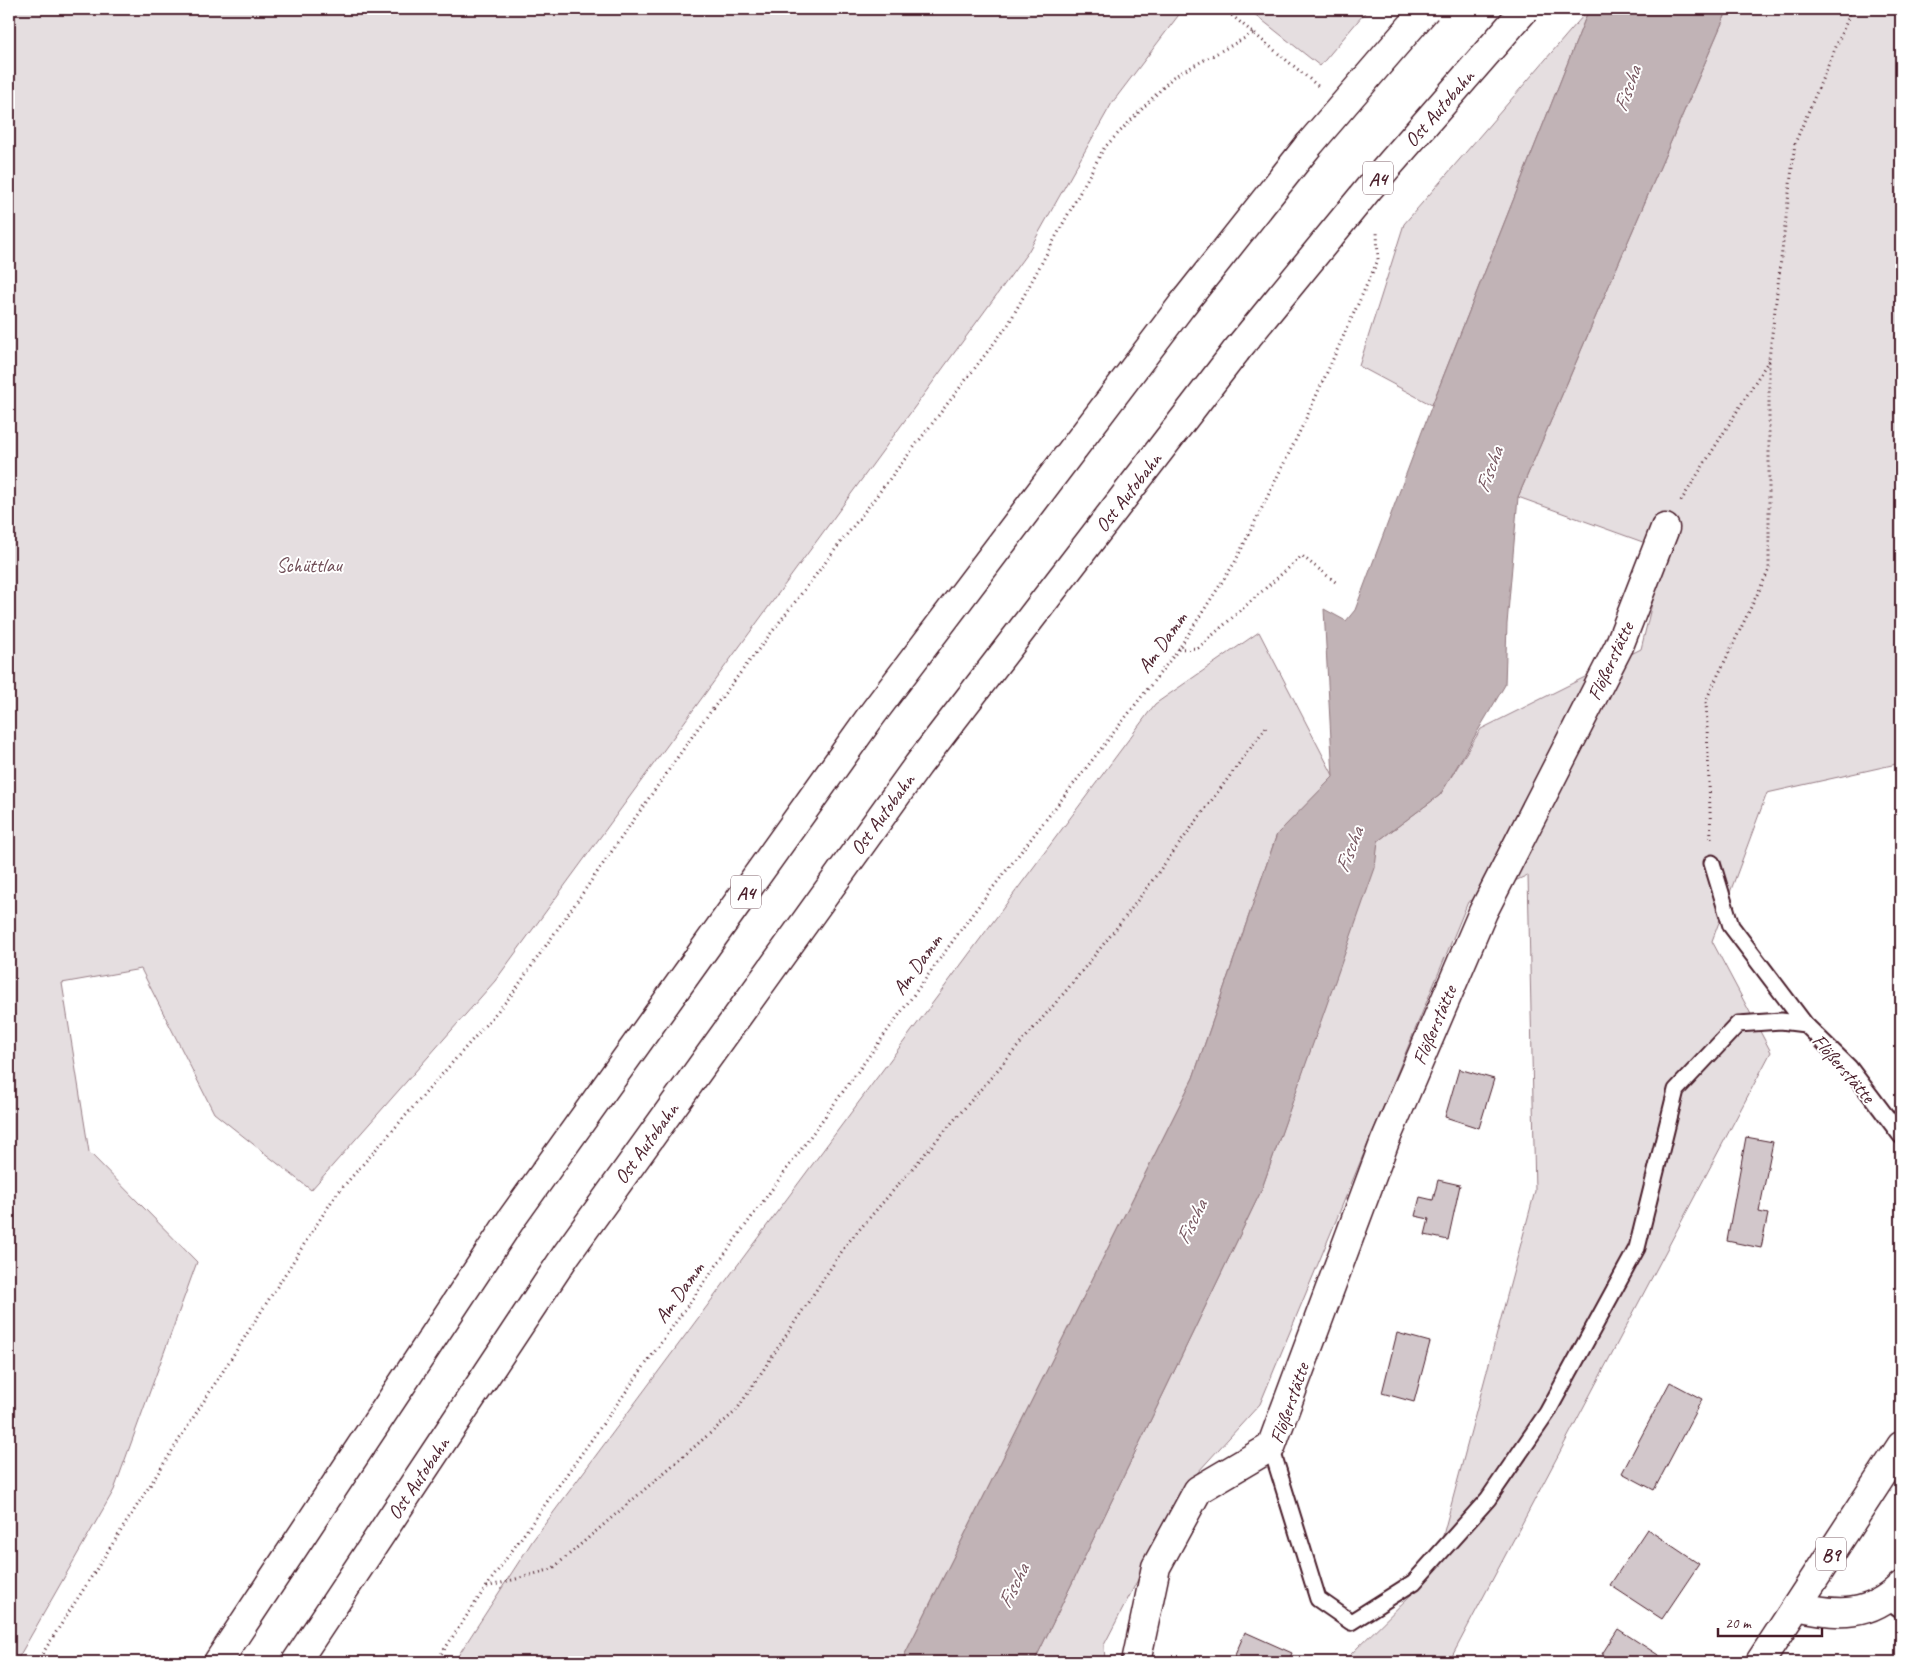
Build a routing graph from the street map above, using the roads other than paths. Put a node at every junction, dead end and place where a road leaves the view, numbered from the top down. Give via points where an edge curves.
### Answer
1 (1426, 9) edge
2 (1525, 9) edge
3 (1665, 528) road end
4 (1712, 863) road end
5 (1805, 1024) junction
6 (1901, 1136) edge
7 (1901, 1446) edge
8 (1271, 1447) junction
9 (1896, 1599) edge
10 (1797, 1606) junction
11 (218, 1662) edge
12 (296, 1662) edge
13 (1136, 1662) edge
14 (1760, 1662) edge

1 - 11 main road, A4, bridge via 1308,146 1182,305 866,724 510,1221
2 - 12 main road, Ost Autobahn / A4, bridge via 1370,187 1236,351 918,765 566,1255
3 - 8 main road, Flößerstätte via 1619,646 1483,912 1385,1141
4 - 5 lane, Flößerstätte via 1731,926
5 - 6 lane, Flößerstätte via 1849,1067
5 - 8 lane, Flößerstätte via 1781,1021 1738,1024 1676,1090 1637,1248 1547,1414 1488,1499 1414,1582 1351,1622 1318,1599
7 - 10 main road, B9
8 - 13 main road via 1198,1490 1156,1567
9 - 10 main road via 1868,1610 1820,1611
10 - 14 main road, B9

